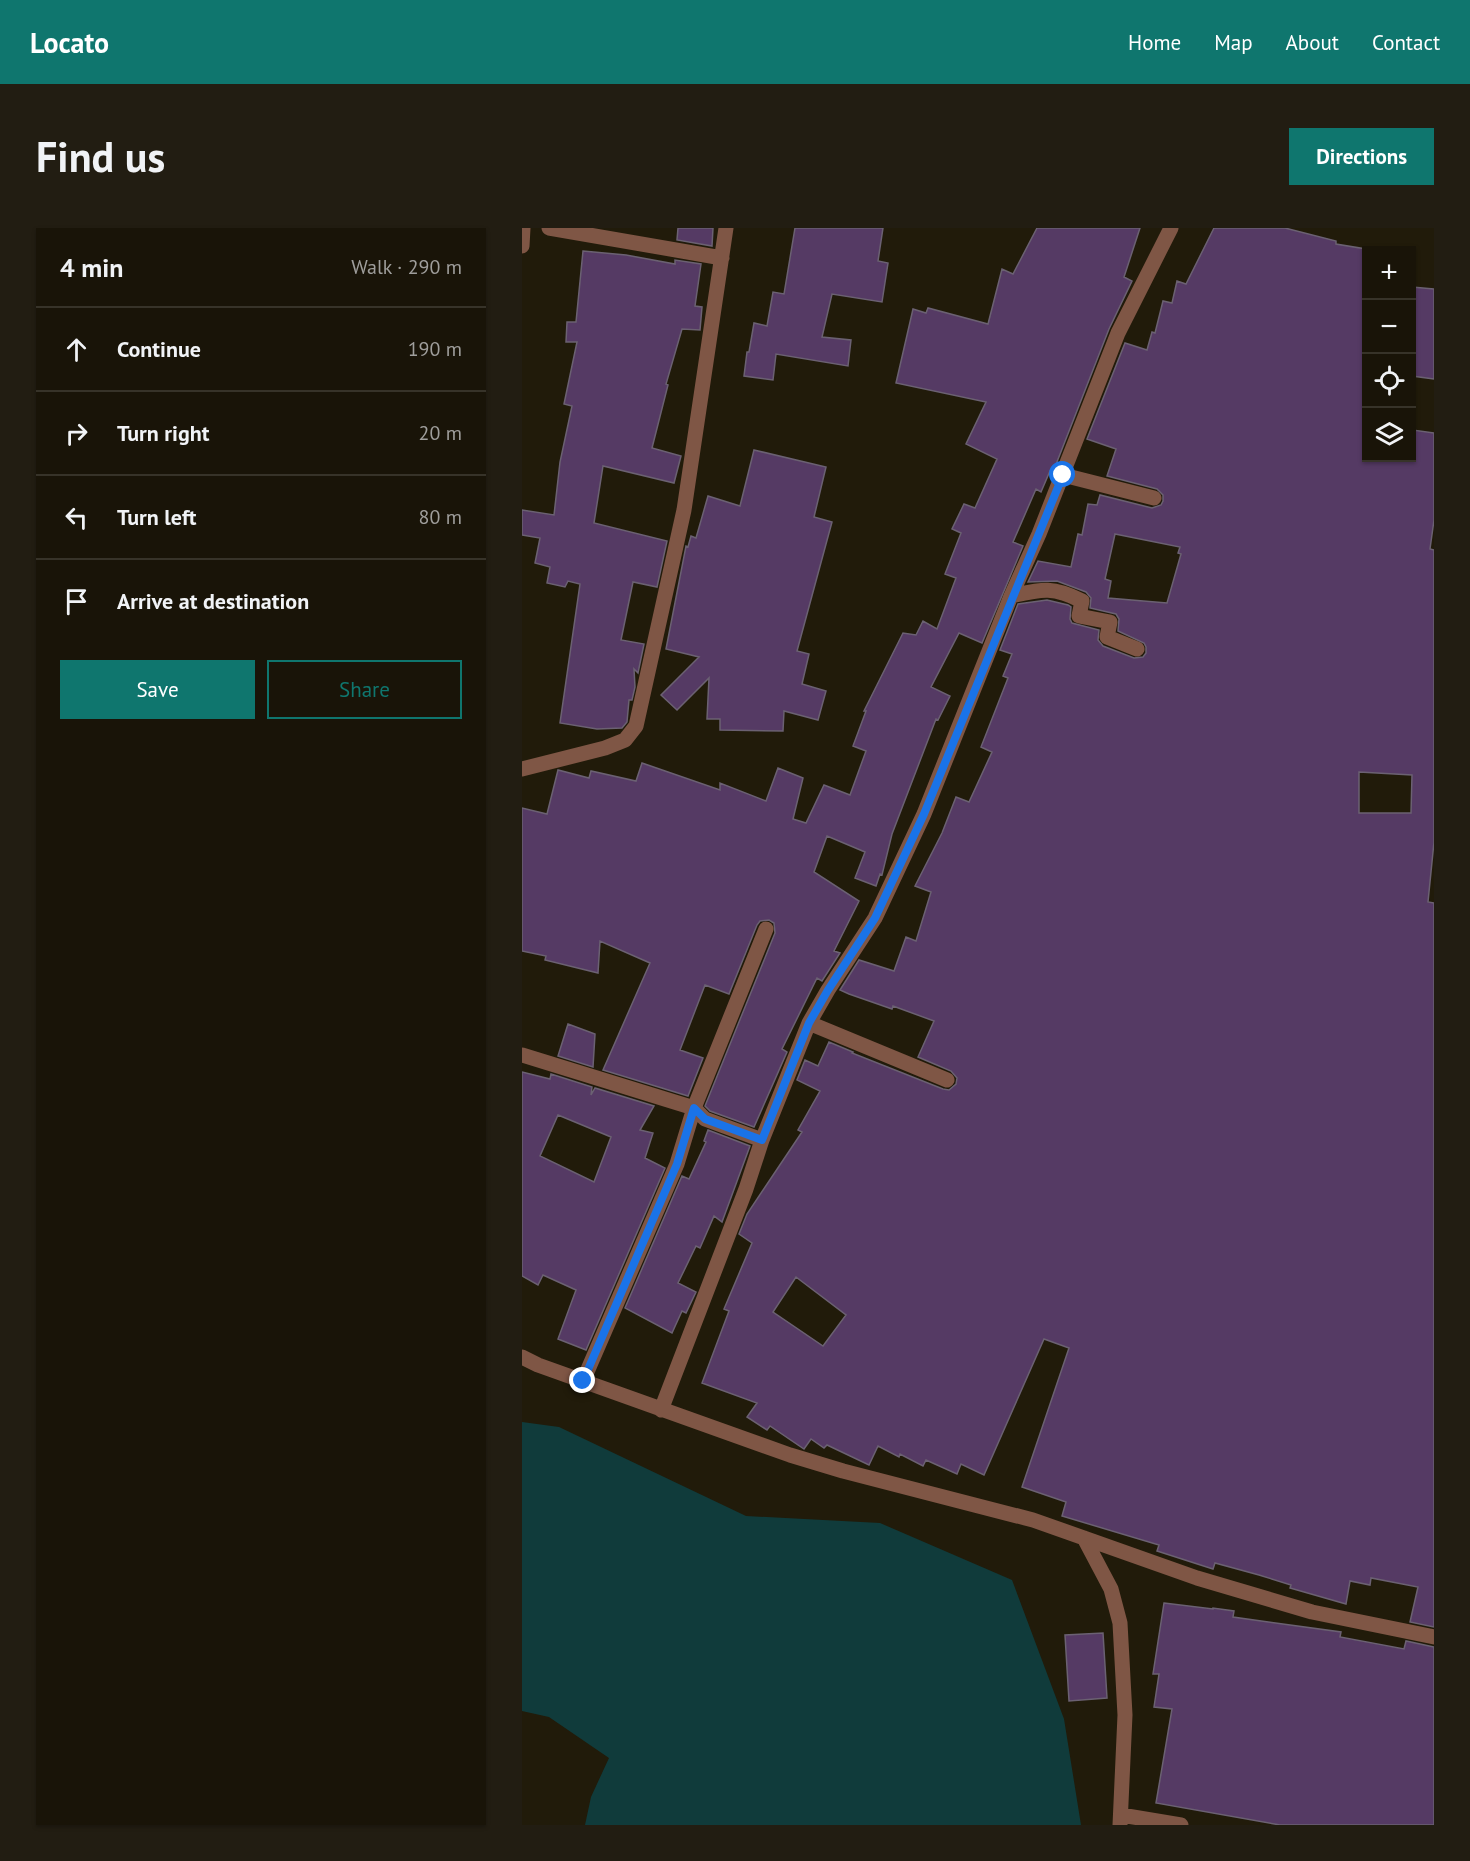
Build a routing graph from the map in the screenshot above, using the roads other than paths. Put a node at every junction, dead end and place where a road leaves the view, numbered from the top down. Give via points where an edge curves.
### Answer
1 (524, 228) edge
2 (549, 228) edge
3 (726, 228) edge
4 (1171, 228) edge
5 (522, 246) edge
6 (722, 258) junction
7 (1063, 475) junction
8 (1154, 498) dead end
9 (1011, 596) junction
10 (1137, 650) dead end
11 (522, 769) edge
12 (766, 929) dead end
13 (809, 1023) junction
14 (522, 1055) edge
15 (947, 1080) dead end
16 (694, 1108) junction
17 (762, 1140) junction
18 (522, 1357) edge
19 (583, 1381) junction
20 (661, 1410) junction
21 (1084, 1538) junction
22 (1434, 1637) edge
23 (1121, 1820) edge
24 (1181, 1825) edge

1 - 5 street
2 - 6 street
3 - 6 street
4 - 7 street via 1118,333
6 - 11 street via 684,510 636,726 625,740 605,748
7 - 8 street
7 - 9 street
9 - 10 street via 1041,589 1068,594 1082,601 1079,616 1110,622 1107,638
9 - 13 street via 920,824 875,918
12 - 16 street
13 - 15 street
13 - 17 street
14 - 16 street
16 - 17 street via 705,1119
16 - 19 street via 677,1164
17 - 20 street
18 - 19 street
19 - 20 street
20 - 21 street via 790,1455 1033,1520
21 - 22 street via 1197,1578 1312,1611
21 - 23 street via 1111,1589 1120,1623 1125,1715
23 - 24 street

